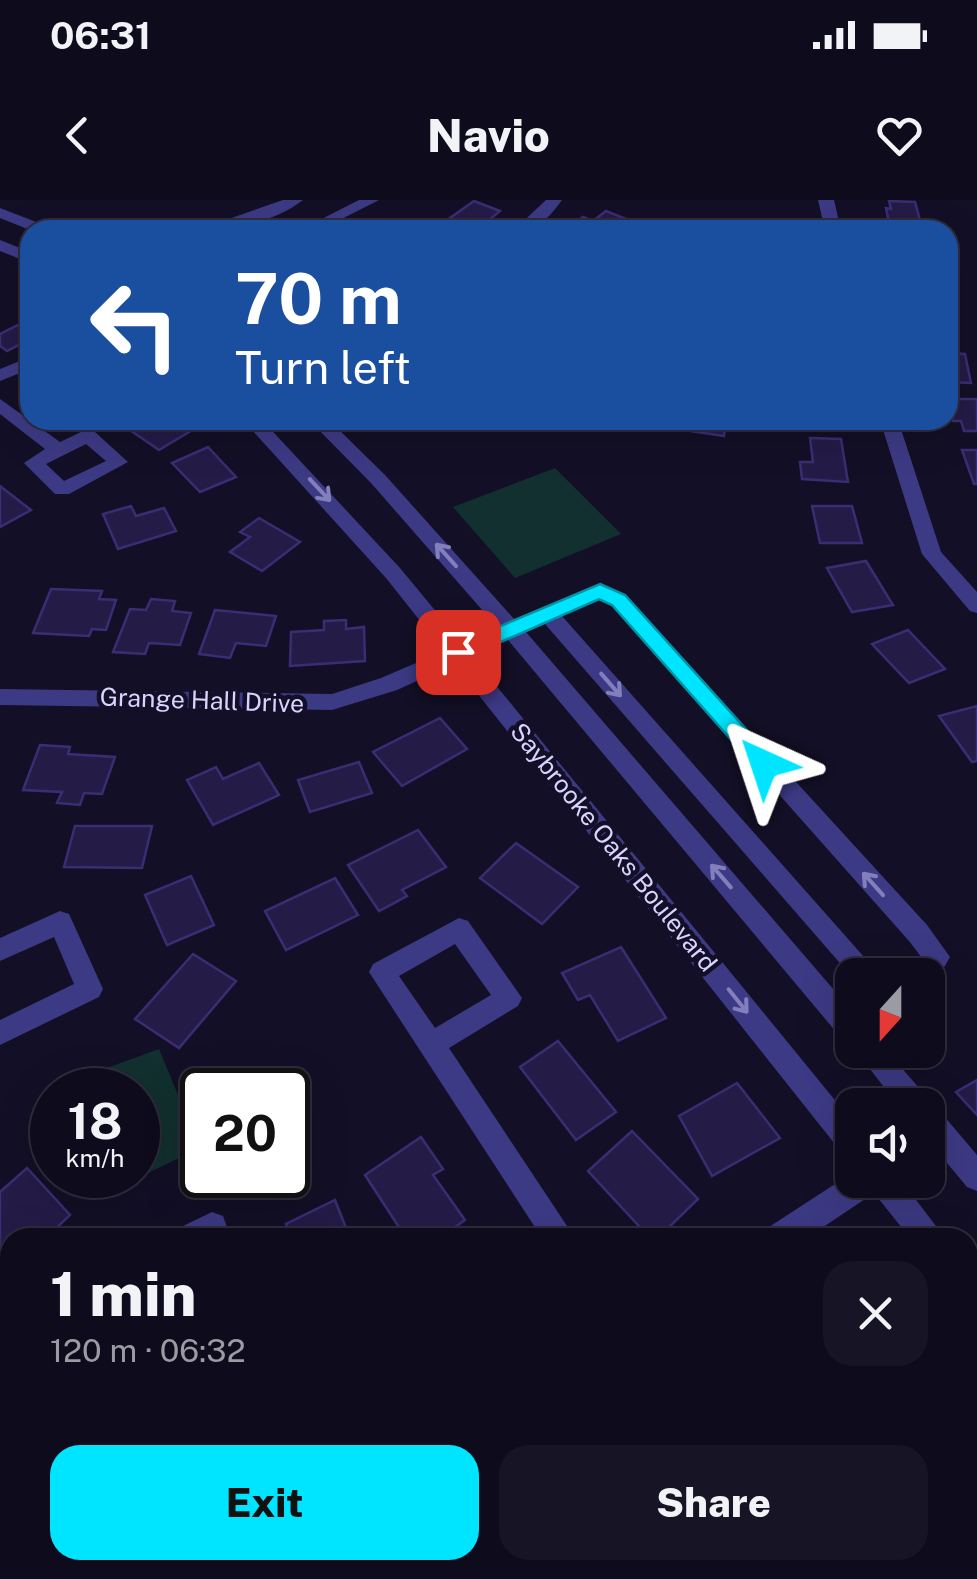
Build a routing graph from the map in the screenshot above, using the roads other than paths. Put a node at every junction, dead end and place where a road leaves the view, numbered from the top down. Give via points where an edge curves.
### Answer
1 (371, 200) edge
2 (554, 200) edge
3 (282, 202) edge
4 (232, 220) edge
5 (329, 220) edge
6 (536, 220) edge
7 (0, 405) edge
8 (20, 421) edge
9 (32, 430) edge
10 (261, 430) edge
11 (328, 430) edge
12 (892, 430) edge
13 (58, 450) dead end
14 (977, 606) edge
15 (546, 612) junction
16 (510, 629) junction
17 (458, 652) junction
18 (0, 696) edge
19 (0, 950) edge
20 (852, 958) edge
21 (925, 958) edge
22 (835, 1008) edge
23 (2, 1026) edge
24 (430, 1044) junction
25 (884, 1068) edge
26 (901, 1088) edge
27 (835, 1122) edge
28 (945, 1144) edge
29 (977, 1177) edge
30 (841, 1198) edge
31 (897, 1198) edge
32 (553, 1228) edge
33 (795, 1228) edge
34 (922, 1228) edge

1 - 5 street
2 - 6 street
3 - 4 street
7 - 8 street
9 - 13 street
10 -> 17 street, Saybrooke Oaks Boulevard
16 -> 11 street
12 - 14 street via 932,554
15 - 16 street, Grange Hall Drive
15 -> 20 street
21 -> 15 street, Grange Hall Drive via 618,600 591,592
16 - 17 street, Grange Hall Drive
22 -> 16 street
17 - 18 street, Grange Hall Drive via 332,702
17 -> 27 street, Saybrooke Oaks Boulevard
19 - 23 street via 60,922 90,990
24 - 24 street via 382,972 459,929 509,998
24 - 32 street
25 - 26 street
28 - 29 street
30 - 33 street
31 - 34 street

